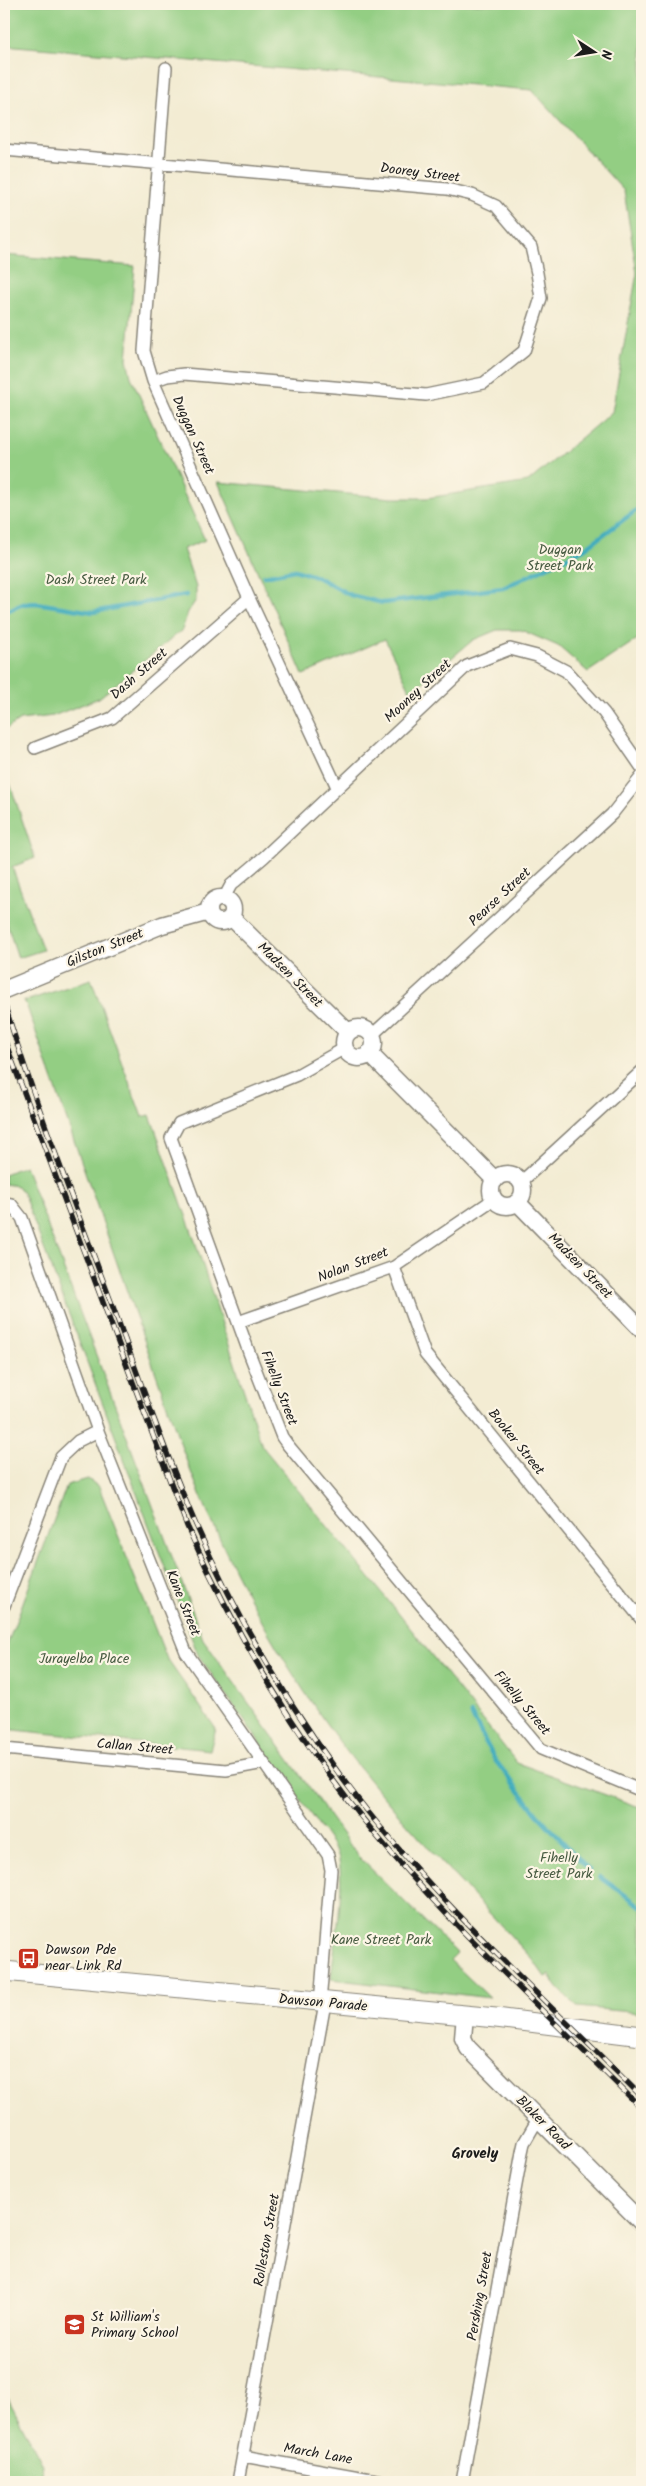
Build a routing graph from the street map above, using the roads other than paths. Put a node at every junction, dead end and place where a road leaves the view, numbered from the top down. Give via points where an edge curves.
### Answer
1 (166, 68) dead end
2 (4, 150) edge
3 (159, 163) junction
4 (153, 381) junction
5 (249, 598) junction
6 (35, 748) dead end
7 (642, 768) edge
8 (642, 776) edge
9 (337, 787) junction
10 (224, 898) junction
11 (209, 912) junction
12 (231, 917) junction
13 (6, 989) edge
14 (371, 1036) junction
15 (347, 1040) junction
16 (369, 1053) junction
17 (642, 1071) edge
18 (495, 1180) junction
19 (520, 1183) junction
20 (494, 1199) junction
21 (517, 1202) junction
22 (4, 1203) edge
23 (394, 1267) junction
24 (238, 1322) junction
25 (642, 1330) edge
26 (98, 1430) junction
27 (4, 1606) edge
28 (642, 1620) edge
29 (4, 1749) edge
30 (264, 1763) junction
31 (642, 1791) edge
32 (4, 1971) edge
33 (322, 2003) junction
34 (465, 2015) junction
35 (642, 2036) edge
36 (538, 2118) junction
37 (642, 2223) edge
38 (243, 2456) junction
39 (238, 2482) edge
40 (387, 2482) edge
41 (462, 2482) edge

1 - 3 street, Duggan Street
2 - 3 street, Doorey Street
3 - 4 street, Duggan Street via 144,352
3 - 4 street, Doorey Street via 447,189 472,196 496,206 531,247 541,298 524,351 484,383 455,390 426,395 184,374
4 - 5 street, Duggan Street
5 - 6 street, Dash Street via 112,718
5 - 9 street, Duggan Street
7 - 9 street, Mooney Street via 604,713 566,671 537,656 510,648 467,666
8 - 14 street, Pearse Street via 612,814
9 - 10 street, Mooney Street via 231,885
10 - 11 street via 213,900
10 - 12 street via 232,903
11 - 12 street via 214,920 220,922
11 - 13 street, Gilston Street via 162,925
12 - 15 street, Madsen Street
14 - 15 street via 361,1028
14 - 16 street via 373,1046
15 - 16 street via 354,1057 364,1057
15 - 24 street, Fihelly Street via 297,1075 179,1123 170,1138
16 - 18 street
17 - 19 street
18 - 19 street via 499,1176 510,1175
18 - 20 street via 491,1189
19 - 21 street via 523,1190
20 - 21 street via 506,1206
20 - 23 street, Nolan Street
21 - 25 street, Madsen Street
22 - 26 street, Kane Street via 11,1204 22,1218
23 - 24 street, Nolan Street
23 - 28 street, Booker Street via 425,1354
24 - 31 street, Fihelly Street via 282,1437 541,1749
26 - 27 street via 78,1441 61,1457
26 - 30 street, Kane Street via 186,1652
29 - 30 street, Callan Street via 226,1770
30 - 33 street, Kane Street via 330,1862
32 - 33 main road, Dawson Parade
33 - 34 main road, Dawson Parade
33 - 38 street, Rolleston Street
34 - 35 main road, Dawson Parade
34 - 36 street, Blaker Road via 463,2038 468,2048
36 - 37 street, Blaker Road
36 - 41 street, Pershing Street via 522,2152
38 - 39 street, Rolleston Street
38 - 40 street, March Lane

